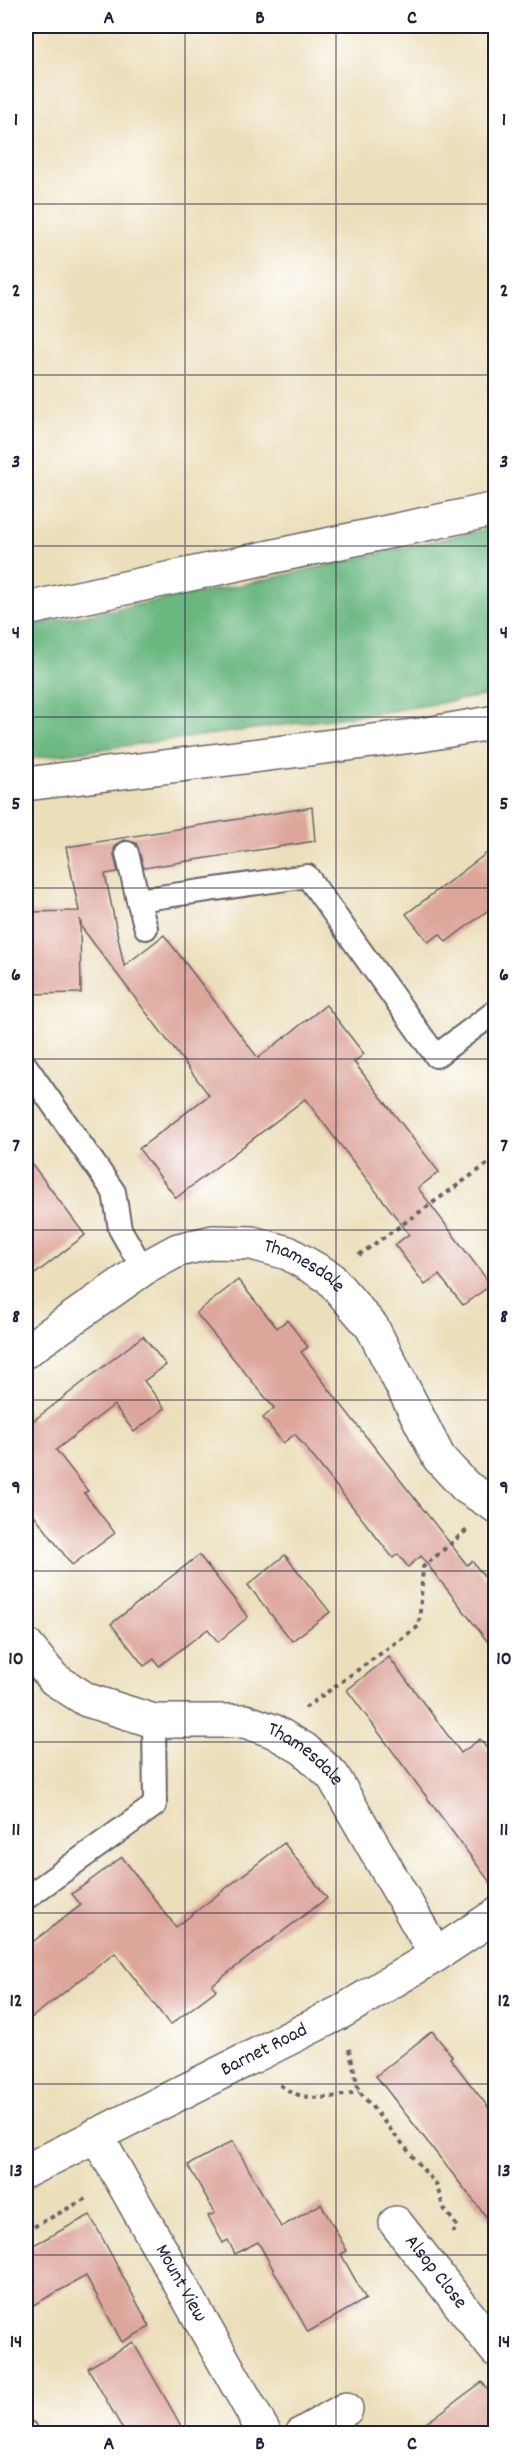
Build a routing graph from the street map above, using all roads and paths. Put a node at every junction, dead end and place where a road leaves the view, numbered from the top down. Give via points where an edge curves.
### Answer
1 (495, 508) edge
2 (26, 609) edge
3 (495, 722) edge
4 (26, 784) edge
5 (127, 853) dead end
6 (138, 900) junction
7 (146, 928) dead end
8 (495, 1011) edge
9 (26, 1066) edge
10 (495, 1158) edge
11 (143, 1269) junction
12 (329, 1277) junction
13 (26, 1351) edge
14 (495, 1506) edge
15 (468, 1529) dead end
16 (26, 1645) edge
17 (154, 1720) junction
18 (273, 1731) junction
19 (26, 1804) edge
20 (31, 1812) dead end
21 (26, 1898) edge
22 (495, 1915) edge
23 (436, 1955) junction
24 (346, 2038) dead end
25 (275, 2076) dead end
26 (359, 2091) junction
27 (96, 2135) junction
28 (26, 2171) edge
29 (99, 2192) dead end
30 (396, 2223) dead end
31 (26, 2230) edge
32 (434, 2271) junction
33 (495, 2350) edge
34 (346, 2409) dead end
35 (265, 2433) edge
36 (302, 2433) edge

1 - 2 street
3 - 4 street via 421,735
5 - 6 lane
6 - 7 lane
6 - 8 lane via 307,876 436,1056
9 - 11 lane via 114,1192 120,1228
10 - 12 path
11 - 12 street, Thamesdale via 178,1250 213,1242 252,1243 288,1253
11 - 13 street, Thamesdale
12 - 14 street, Thamesdale via 372,1327 439,1458 466,1487
15 - 18 path via 423,1567 418,1626
16 - 17 street, Thamesdale via 54,1679 87,1700
17 - 18 street, Thamesdale via 244,1721
17 - 21 lane via 155,1805
18 - 23 street, Thamesdale via 304,1749 333,1776
19 - 20 path
22 - 23 street, Barnet Road
23 - 27 street, Barnet Road via 340,2012
24 - 26 path
25 - 26 path via 280,2086 298,2096 315,2099
26 - 32 path via 437,2186 443,2206 457,2226
27 - 28 street, Barnet Road
27 - 35 street, Mount View
29 - 31 path
30 - 32 street, Alsop Close
32 - 33 street, Alsop Close
34 - 36 street

